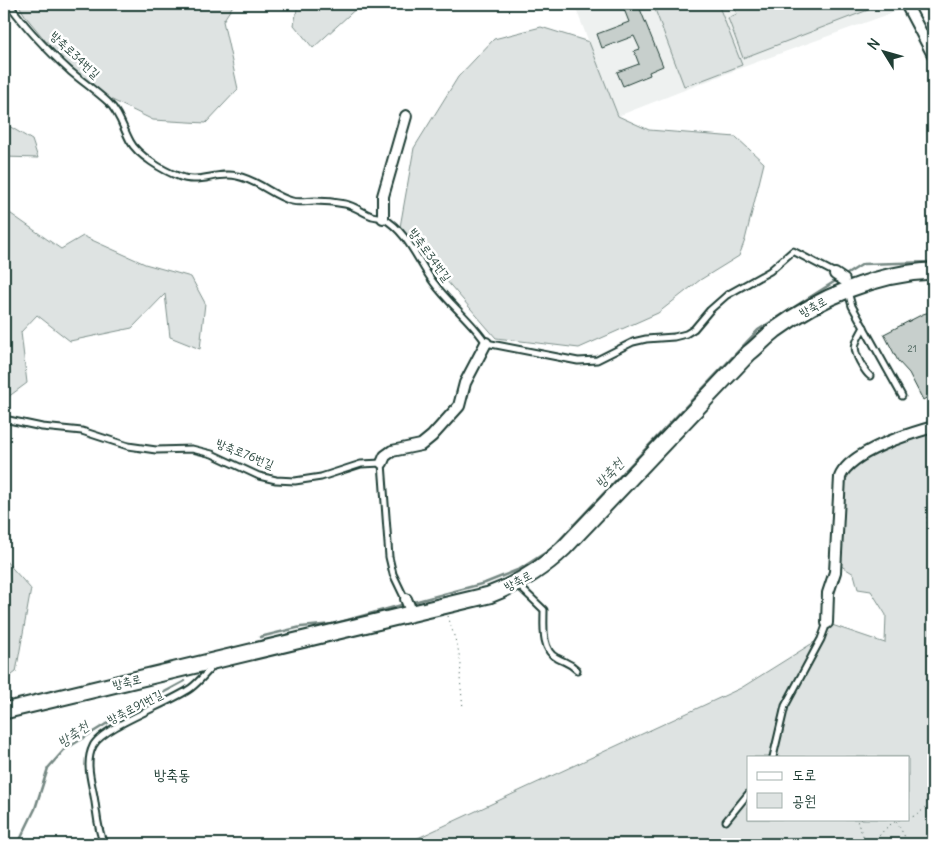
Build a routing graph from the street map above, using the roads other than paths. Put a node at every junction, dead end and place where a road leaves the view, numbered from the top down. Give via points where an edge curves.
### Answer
1 (10, 4) edge
2 (906, 4) edge
3 (933, 55) edge
4 (406, 116) dead end
5 (383, 218) junction
6 (933, 271) edge
7 (835, 274) joint
8 (846, 285) junction
9 (864, 327) junction
10 (486, 343) junction
11 (870, 376) dead end
12 (902, 396) dead end
13 (4, 419) edge
14 (933, 427) edge
15 (382, 463) junction
16 (517, 583) junction
17 (410, 606) junction
18 (827, 623) joint
19 (218, 660) junction
20 (577, 670) dead end
21 (4, 711) edge
22 (773, 756) edge
23 (747, 795) edge
24 (726, 821) dead end
25 (104, 844) edge

1 - 5 lane, 방축로34번길 via 70,71 110,103 138,152 167,171 192,180 235,175 293,201 346,204
2 - 3 street
4 - 5 street via 383,196
5 - 10 lane, 방축로34번길 via 398,231 434,283
6 - 8 street, 방축로
7 - 8 street
7 - 10 lane via 793,251 770,272 727,295 686,334 633,342 597,360 578,361
8 - 9 lane via 852,306
8 - 16 street, 방축로 via 774,330 564,548 546,565
9 - 11 lane via 854,347
9 - 12 lane
10 - 15 street via 465,383 459,406 421,445 392,451
13 - 15 lane, 방축로76번길 via 82,431 128,446 212,454 259,476 276,480 321,477 361,464
14 - 18 street via 903,435 854,460 843,470 835,572 828,593
15 - 17 lane via 389,557 393,574
16 - 17 street, 방축로 via 489,595 444,606
16 - 20 lane via 544,610 545,639 551,655 570,662
17 - 19 street, 방축로
18 - 22 lane via 785,706
19 - 21 street, 방축로
19 - 25 lane, 방축로91번길 via 193,687 109,730 92,747 88,765 98,814 98,832
23 - 24 lane

